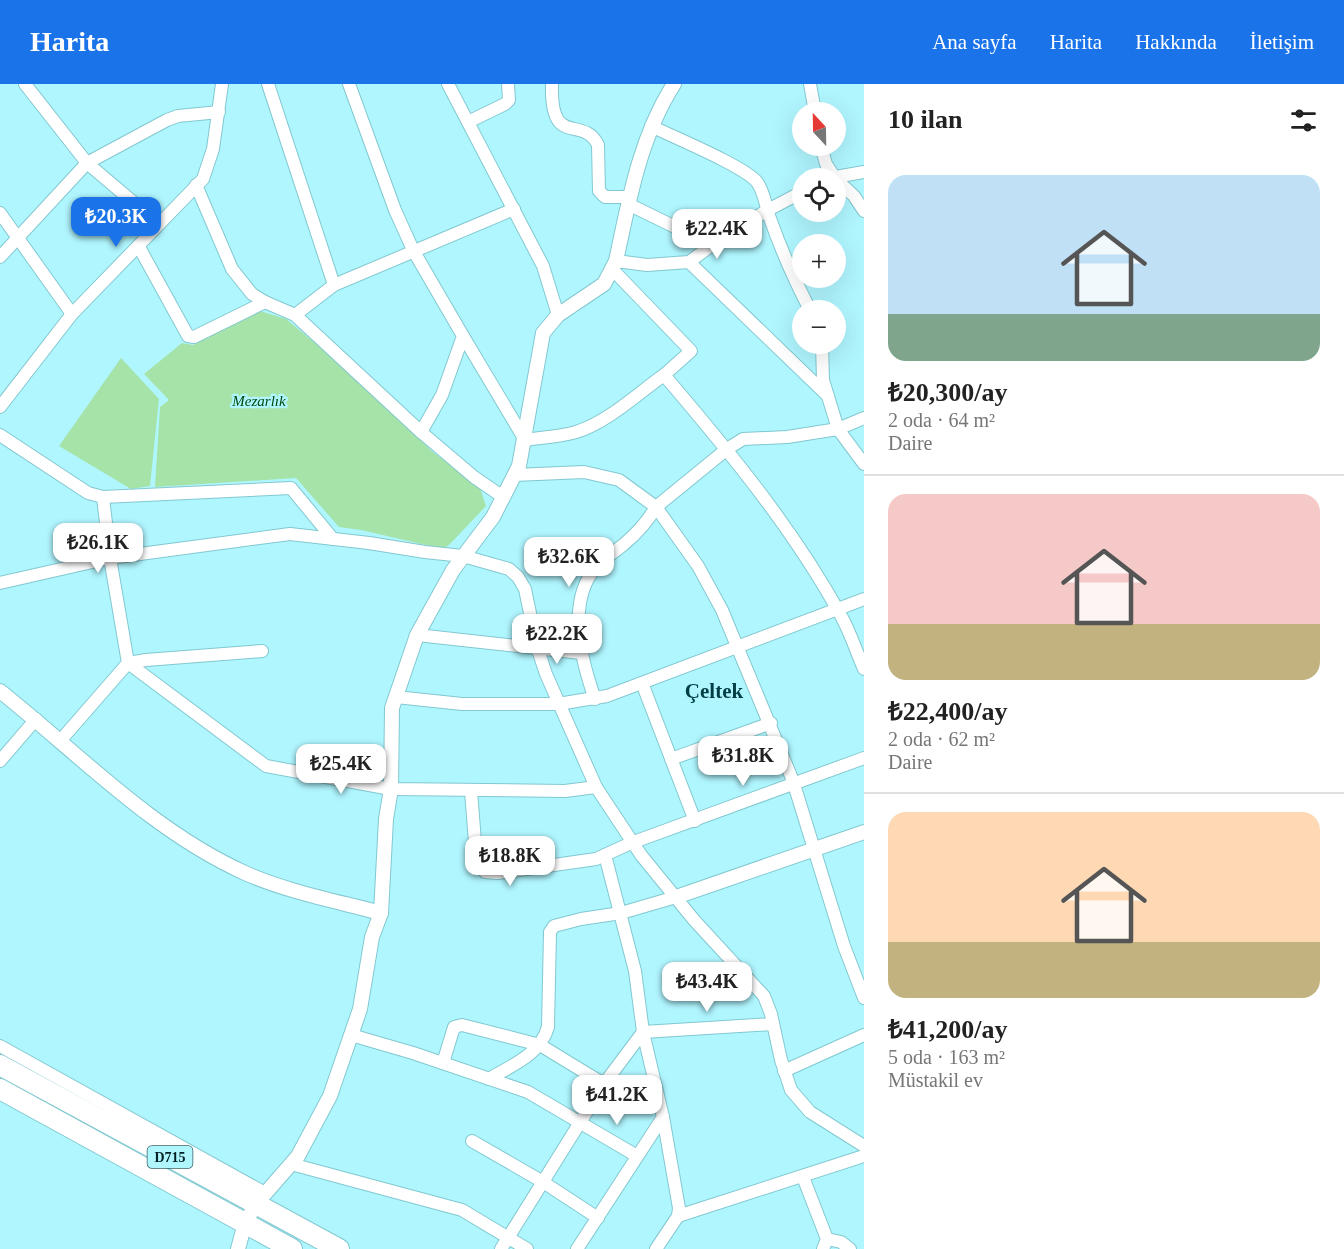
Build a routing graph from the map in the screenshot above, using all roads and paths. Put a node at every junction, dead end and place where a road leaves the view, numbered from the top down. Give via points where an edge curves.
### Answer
1 (25, 84) edge
2 (222, 84) edge
3 (268, 84) edge
4 (348, 84) edge
5 (448, 84) edge
6 (508, 84) edge
7 (552, 84) edge
8 (674, 84) edge
9 (796, 84) edge
10 (810, 86) edge
11 (813, 102) edge
12 (219, 112) junction
13 (468, 122) junction
14 (651, 126) junction
15 (87, 163) junction
16 (864, 172) edge
17 (846, 176) edge
18 (196, 185) junction
19 (846, 189) edge
20 (792, 197) edge
21 (629, 201) junction
22 (514, 209) junction
23 (766, 211) junction
24 (864, 211) edge
25 (0, 213) edge
26 (159, 224) junction
27 (18, 239) junction
28 (712, 245) junction
29 (139, 247) junction
30 (413, 250) junction
31 (0, 257) edge
32 (689, 262) junction
33 (614, 265) junction
34 (334, 285) junction
35 (805, 300) edge
36 (265, 302) junction
37 (72, 314) junction
38 (295, 315) junction
39 (558, 315) junction
40 (463, 336) junction
41 (822, 354) edge
42 (664, 375) junction
43 (16, 387) junction
44 (0, 394) edge
45 (828, 396) junction
46 (0, 407) edge
47 (864, 418) edge
48 (838, 429) junction
49 (421, 432) junction
50 (0, 435) edge
51 (525, 440) junction
52 (727, 449) junction
53 (864, 464) edge
54 (514, 475) junction
55 (103, 497) junction
56 (503, 497) junction
57 (656, 507) junction
58 (333, 538) junction
59 (463, 556) junction
60 (110, 558) junction
61 (0, 583) edge
62 (864, 599) edge
63 (837, 609) junction
64 (417, 635) junction
65 (537, 647) junction
66 (739, 648) junction
67 (262, 651) dead end
68 (580, 653) junction
69 (128, 663) junction
70 (864, 669) edge
71 (642, 683) junction
72 (0, 691) edge
73 (396, 697) junction
74 (595, 699) junction
75 (558, 704) junction
76 (36, 719) junction
77 (771, 723) junction
78 (60, 741) junction
79 (864, 758) edge
80 (671, 759) junction
81 (0, 761) edge
82 (794, 784) junction
83 (596, 787) junction
84 (391, 789) junction
85 (471, 791) junction
86 (696, 821) junction
87 (864, 831) edge
88 (631, 843) junction
89 (814, 849) junction
90 (605, 855) junction
91 (676, 897) junction
92 (381, 913) junction
93 (621, 913) junction
94 (861, 980) edge
95 (864, 998) edge
96 (773, 1024) junction
97 (643, 1032) junction
98 (351, 1035) junction
99 (864, 1035) edge
100 (540, 1045) junction
101 (0, 1046) edge
102 (443, 1063) junction
103 (0, 1065) edge
104 (784, 1071) junction
105 (489, 1079) junction
106 (604, 1084) junction
107 (0, 1089) edge
108 (663, 1117) junction
109 (581, 1122) junction
110 (472, 1141) dead end
111 (864, 1146) edge
112 (637, 1156) junction
113 (864, 1156) edge
114 (291, 1164) junction
115 (803, 1177) junction
116 (543, 1182) junction
117 (261, 1198) junction
118 (678, 1216) junction
119 (598, 1218) junction
120 (245, 1223) junction
121 (504, 1244) edge
122 (825, 1244) edge
123 (580, 1248) edge
124 (238, 1249) edge
125 (292, 1249) edge
126 (339, 1249) edge
127 (526, 1249) edge
128 (656, 1249) edge
129 (850, 1249) edge

1 - 15 street
2 - 12 street
3 - 34 street
4 - 30 street
5 - 13 street
6 - 13 street via 509,100 505,104
7 - 21 street via 551,104 558,121 590,135 598,145 599,191
8 - 14 street
9 - 10 street
10 - 11 street
12 - 15 street via 167,120
12 - 18 street via 213,149 203,179
13 - 22 street
14 - 21 street
14 - 23 street via 749,175 761,189
15 - 26 street
15 - 27 street
16 - 17 street
18 - 26 street
18 - 36 street via 232,269 252,294
19 - 24 street
20 - 23 street
21 - 28 street
21 - 33 street
22 - 30 street
22 - 39 street via 543,266
23 - 28 street
23 - 35 street
25 - 27 street
26 - 29 street
27 - 31 street
27 - 37 street
28 - 32 street
29 - 36 street via 188,336 194,337
29 - 37 street
30 - 34 street
30 - 40 street
32 - 33 street
32 - 45 street
33 - 39 street via 604,284
33 - 42 street via 691,351
34 - 38 street
36 - 38 street
37 - 43 street
38 - 49 street
39 - 51 street via 543,333
40 - 49 street via 442,395
40 - 51 street
41 - 45 street
42 - 51 street via 584,429
42 - 52 street
43 - 44 street
43 - 46 street
45 - 48 street
47 - 48 street
48 - 52 street via 743,439
48 - 53 street
49 - 56 street
50 - 55 street via 88,493
51 - 54 street
52 - 57 street
52 - 63 street via 800,547
54 - 56 street
54 - 57 street via 584,472 619,480
55 - 58 street via 291,488
55 - 60 street
56 - 59 street
57 - 66 street via 698,566
57 - 68 street via 625,543 598,565 585,586 579,624
58 - 59 street
58 - 60 street via 290,534
59 - 64 street
59 - 65 street via 509,569 518,577 525,589
60 - 61 street
60 - 69 street
62 - 63 street
63 - 66 street
63 - 70 street
64 - 65 street
64 - 73 street
65 - 68 street
65 - 75 street
66 - 71 street
66 - 77 street
67 - 69 street
68 - 74 street
69 - 78 street
69 - 84 street via 266,766
71 - 74 street
71 - 80 street
72 - 76 street
73 - 75 street via 462,704
73 - 84 street via 392,708
74 - 75 street
75 - 83 street
76 - 78 street
76 - 81 street
77 - 80 street
77 - 82 street
78 - 92 street via 130,801 243,872 272,884
79 - 82 street
80 - 86 street
82 - 86 street
82 - 89 street
83 - 85 street via 565,791
83 - 88 street
84 - 85 street
84 - 92 street
85 - 90 street via 476,855 484,872
86 - 88 street
87 - 89 street
88 - 90 street
88 - 91 street
89 - 91 street
89 - 94 street via 844,946
90 - 93 street
91 - 93 street
91 - 96 street via 764,996
92 - 98 street via 372,937 360,1009
93 - 97 street via 635,971
93 - 100 street via 566,922 550,932 548,1027
94 - 95 street
96 - 97 street
96 - 104 street
97 - 106 street
97 - 108 street
98 - 102 street
98 - 114 street via 330,1096
99 - 104 street
100 - 102 street via 462,1025 454,1027
100 - 105 street
100 - 106 street
101 - 117 street
102 - 105 street
103 - 117 highway, D715
104 - 111 street via 791,1090 810,1112
105 - 109 street via 528,1092
106 - 109 street
107 - 120 highway, D715
108 - 112 street
108 - 118 street
109 - 112 street
109 - 116 street
110 - 116 street
112 - 119 street
113 - 115 street
114 - 117 street
114 - 121 street via 462,1210
115 - 118 street
115 - 122 street
116 - 119 street
116 - 121 street
117 - 120 street
117 - 126 highway, D715
118 - 128 street
119 - 123 street
120 - 124 street
120 - 125 highway, D715
121 - 127 street
122 - 129 street via 841,1242

